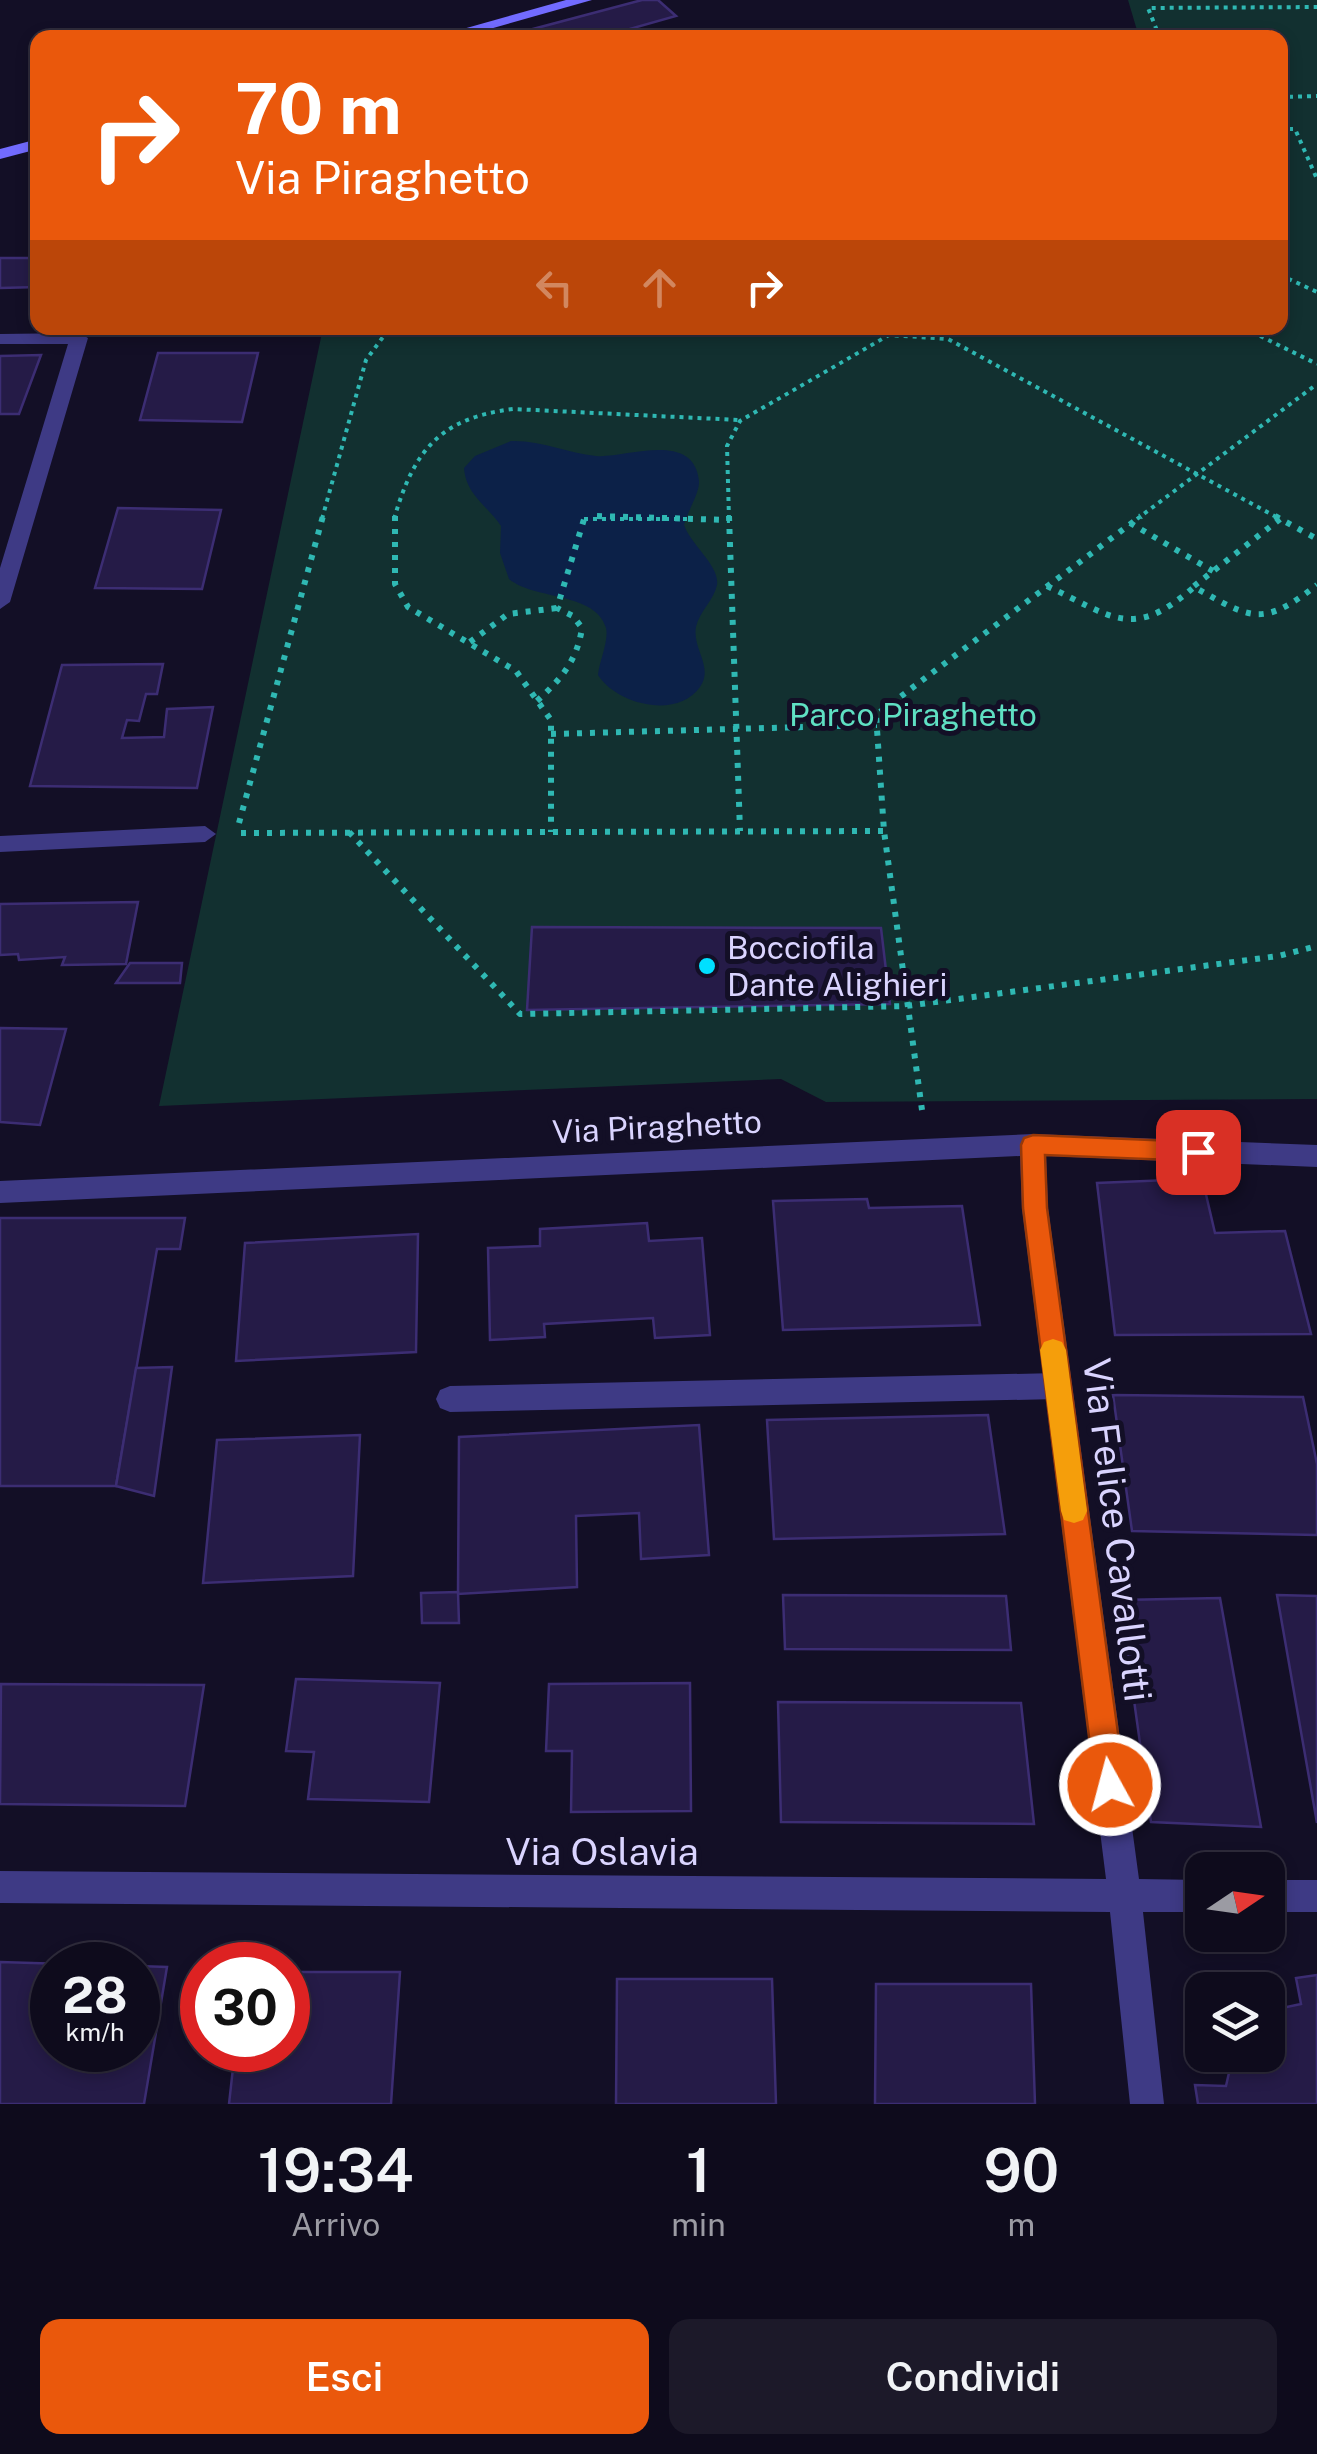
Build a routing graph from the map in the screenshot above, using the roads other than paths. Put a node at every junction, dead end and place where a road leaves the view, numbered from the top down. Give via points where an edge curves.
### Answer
1 (570, 0) edge
2 (584, 0) edge
3 (553, 7) junction
4 (468, 30) edge
5 (30, 146) edge
6 (0, 154) edge
7 (0, 339) edge
8 (0, 602) edge
9 (205, 834) dead end
10 (0, 844) edge
11 (1033, 1145) junction
12 (1317, 1156) edge
13 (0, 1192) edge
14 (1058, 1386) junction
15 (450, 1399) dead end
16 (0, 1888) edge
17 (1185, 1896) edge
18 (1285, 1896) edge
19 (1317, 1896) edge
20 (1124, 1897) junction
21 (1147, 2104) edge

1 - 3 street
2 - 3 street
3 - 4 street
5 - 6 street
7 - 8 street via 79,338
9 - 10 street
11 - 12 street, Via Piraghetto
11 - 13 street, Via Piraghetto
11 - 14 street, Via Felice Cavallotti
14 - 15 street
14 - 20 street, Via Felice Cavallotti
16 - 20 street, Via Oslavia
17 - 20 street, Via Oslavia
18 - 19 street
20 - 21 street, Via Felice Cavallotti

